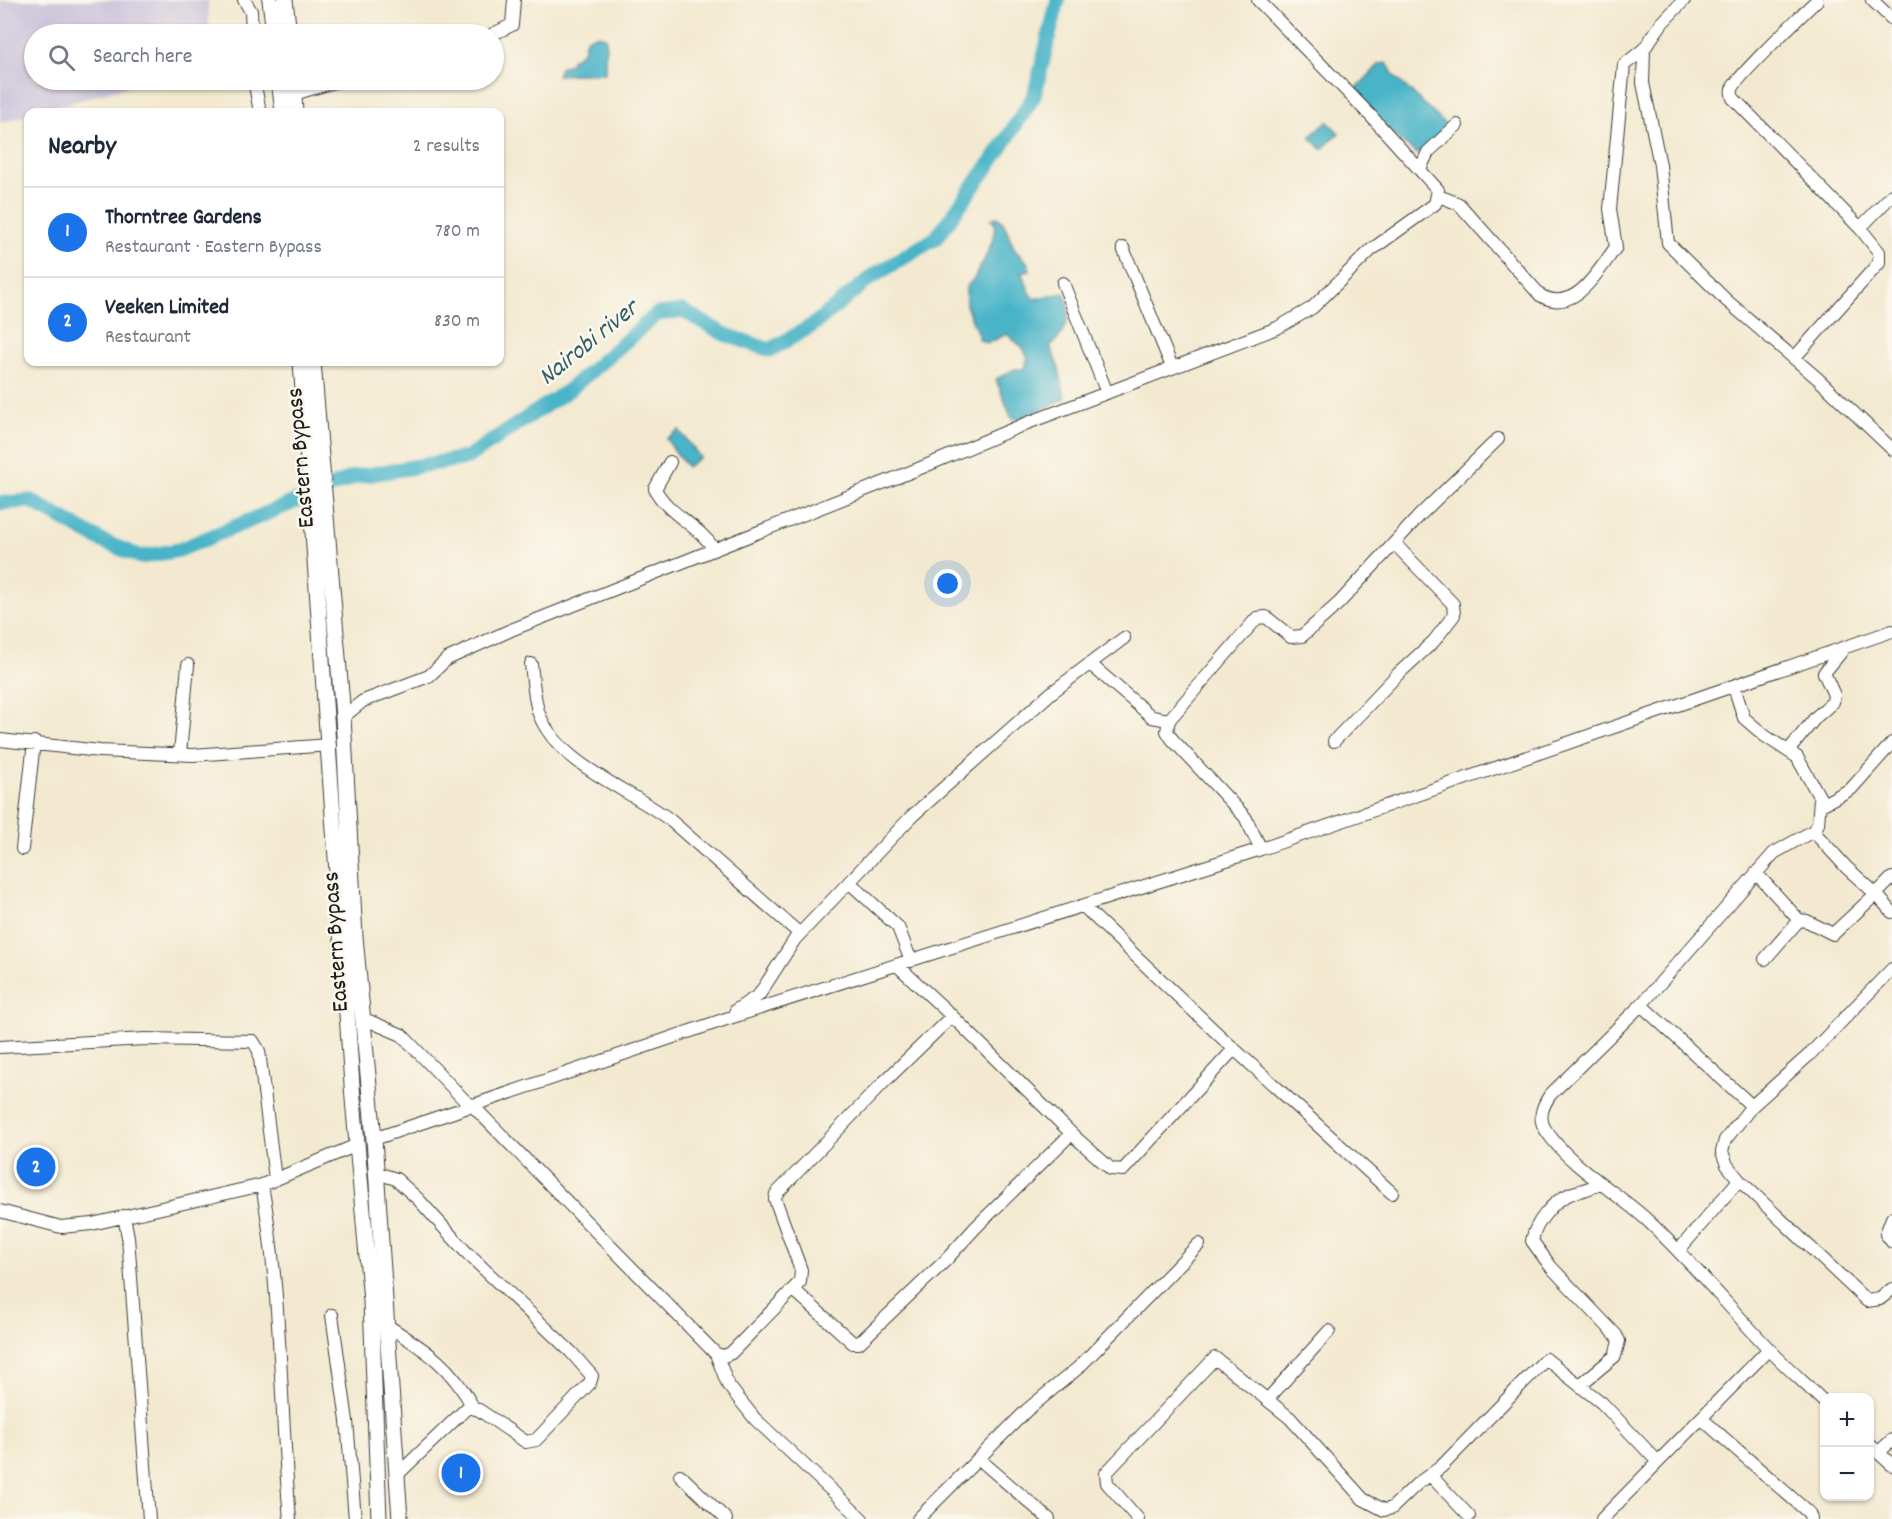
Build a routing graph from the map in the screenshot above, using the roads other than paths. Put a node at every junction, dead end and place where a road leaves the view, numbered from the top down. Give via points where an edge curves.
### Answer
1 (244, 0) edge
2 (270, 0) edge
3 (285, 0) edge
4 (514, 0) edge
5 (1258, 0) edge
6 (1684, 0) edge
7 (1817, 0) edge
8 (1872, 0) edge
9 (1890, 14) edge
10 (252, 24) edge
11 (273, 24) edge
12 (288, 24) edge
13 (504, 29) edge
14 (1644, 49) junction
15 (256, 90) edge
16 (280, 90) edge
17 (294, 90) edge
18 (259, 108) edge
19 (282, 108) edge
20 (296, 108) edge
21 (1457, 125) dead end
22 (1420, 169) junction
23 (1892, 195) edge
24 (1438, 198) junction
25 (1860, 228) junction
26 (1123, 248) dead end
27 (1063, 283) dead end
28 (1795, 357) junction
29 (303, 366) edge
30 (313, 366) edge
31 (1172, 367) junction
32 (1107, 393) junction
33 (1498, 439) dead end
34 (1892, 449) edge
35 (670, 462) dead end
36 (315, 464) junction
37 (1394, 543) junction
38 (714, 549) junction
39 (1892, 631) edge
40 (1124, 638) dead end
41 (1843, 649) junction
42 (531, 664) dead end
43 (1090, 664) junction
44 (188, 665) dead end
45 (1734, 687) junction
46 (344, 717) junction
47 (1169, 720) junction
48 (0, 740) edge
49 (1334, 741) dead end
50 (34, 742) junction
51 (1892, 743) edge
52 (330, 745) junction
53 (1789, 750) junction
54 (180, 754) junction
55 (1821, 805) junction
56 (1813, 831) junction
57 (22, 849) dead end
58 (1261, 849) junction
59 (1756, 873) junction
60 (1892, 878) edge
61 (849, 882) junction
62 (1876, 894) junction
63 (1083, 906) junction
64 (1892, 912) edge
65 (1799, 920) junction
66 (800, 934) junction
67 (1765, 959) dead end
68 (911, 961) junction
69 (897, 965) junction
70 (1892, 969) edge
71 (1641, 1005) junction
72 (952, 1016) junction
73 (362, 1018) junction
74 (726, 1019) junction
75 (0, 1047) edge
76 (1234, 1049) junction
77 (470, 1105) junction
78 (1752, 1106) junction
79 (1071, 1134) junction
80 (374, 1139) junction
81 (357, 1145) junction
82 (377, 1173) junction
83 (275, 1179) junction
84 (1739, 1180) junction
85 (1601, 1183) junction
86 (262, 1185) junction
87 (1392, 1193) dead end
88 (0, 1211) edge
89 (124, 1216) junction
90 (1892, 1218) edge
91 (1892, 1242) edge
92 (1199, 1244) dead end
93 (1678, 1250) junction
94 (1892, 1289) edge
95 (794, 1290) junction
96 (332, 1315) dead end
97 (388, 1326) junction
98 (1329, 1331) dead end
99 (1769, 1349) junction
100 (716, 1354) junction
101 (1580, 1385) junction
102 (1820, 1398) edge
103 (1268, 1399) junction
104 (473, 1407) junction
105 (1701, 1418) junction
106 (1892, 1440) edge
107 (1874, 1449) edge
108 (980, 1459) junction
109 (1658, 1462) junction
110 (1892, 1465) edge
111 (397, 1475) junction
112 (680, 1475) dead end
113 (1430, 1475) junction
114 (1470, 1518) edge
115 (149, 1519) edge
116 (290, 1519) edge
117 (355, 1519) edge
118 (380, 1519) edge
119 (400, 1519) edge
120 (726, 1519) edge
121 (862, 1519) edge
122 (918, 1519) edge
123 (1049, 1519) edge
124 (1138, 1519) edge
125 (1602, 1519) edge
126 (1811, 1519) edge

1 - 10 street via 251,11
2 - 11 main road
3 - 12 main road
4 - 13 street via 512,26
5 - 22 street
6 - 14 street
7 - 25 street via 1753,65 1732,93
8 - 9 street
14 - 24 street via 1624,65 1610,209 1616,247 1581,292 1559,301 1540,296 1459,204
14 - 28 street via 1643,83 1660,165 1668,243 1726,300
15 - 18 street
16 - 19 main road
17 - 20 main road
21 - 22 street via 1428,152
22 - 24 street via 1438,190
23 - 25 street
24 - 31 street via 1418,218 1371,250 1312,308 1294,320
25 - 28 street via 1876,246 1879,263
26 - 31 street
27 - 32 street
28 - 34 street
29 - 36 main road, Eastern Bypass
30 - 36 main road, Eastern Bypass
31 - 32 street
32 - 38 street
33 - 37 street
35 - 38 street via 656,484 657,494 683,521 705,534
36 - 46 main road, Eastern Bypass via 327,521
36 - 52 main road, Eastern Bypass via 314,531
37 - 47 street via 1339,603 1302,636 1291,638 1266,617 1257,618
37 - 49 street via 1453,604 1454,615 1434,641
38 - 46 street via 465,650 447,659 429,676 363,701
39 - 41 street
40 - 43 street
41 - 45 street
41 - 53 street via 1824,673 1834,695 1833,702
42 - 66 street via 539,713 550,733 577,763 648,803
43 - 47 street via 1152,717
43 - 61 street via 986,748 912,816
44 - 54 street
45 - 53 street via 1744,718
45 - 58 street
46 - 73 main road, Eastern Bypass
47 - 58 street via 1167,731 1172,739 1245,817
48 - 50 street
50 - 54 street via 100,751
50 - 57 street
51 - 55 street via 1851,789
52 - 54 street
52 - 81 main road, Eastern Bypass
53 - 55 street via 1797,757
55 - 56 street
56 - 59 street via 1774,853
56 - 62 street
58 - 63 street
59 - 65 street
59 - 71 street
60 - 62 street
61 - 66 street
61 - 68 street via 898,927
62 - 64 street
62 - 65 street via 1833,934
63 - 68 street
63 - 76 street
65 - 67 street
66 - 74 street via 759,995
68 - 69 street
69 - 72 street
69 - 74 street
70 - 78 street via 1809,1055
71 - 78 street
71 - 85 street via 1542,1106 1546,1131
72 - 79 street
72 - 95 street via 776,1194 801,1270 800,1282
73 - 77 street via 402,1035
73 - 80 main road, Eastern Bypass
74 - 77 street
75 - 83 street via 146,1039 253,1041 259,1051
76 - 79 street via 1124,1170 1111,1169
76 - 87 street
77 - 80 street
77 - 100 street
78 - 84 street via 1722,1146 1727,1165
79 - 95 street via 859,1343 853,1343
80 - 82 main road, Eastern Bypass
81 - 83 street
81 - 118 main road, Eastern Bypass via 371,1301
82 - 97 main road, Eastern Bypass
82 - 104 street via 396,1179 418,1199 592,1376 590,1383 531,1442
83 - 86 street
84 - 93 street
84 - 94 street via 1867,1301 1880,1299
85 - 93 street
85 - 101 street via 1555,1204 1543,1216 1532,1241 1619,1341 1615,1356
86 - 89 street
86 - 116 street via 270,1227
88 - 89 street via 61,1227
89 - 115 street
90 - 91 street via 1886,1234
92 - 108 street via 1078,1368 1027,1410
93 - 99 street
95 - 100 street via 731,1353
96 - 117 street via 347,1421
97 - 104 street via 431,1353 460,1383
97 - 111 main road, Eastern Bypass
98 - 103 street
99 - 102 street
99 - 105 street
100 - 121 street via 728,1385 755,1419
101 - 109 street
101 - 113 street via 1546,1359
103 - 113 street via 1310,1437 1363,1499 1376,1507 1392,1508
103 - 124 street via 1220,1359 1209,1361 1106,1473 1107,1483
104 - 111 street via 463,1411
105 - 109 street
105 - 126 street via 1809,1513
106 - 107 street
107 - 110 street
108 - 122 street
108 - 123 street
109 - 125 street
111 - 119 main road, Eastern Bypass
112 - 120 street
113 - 114 street

